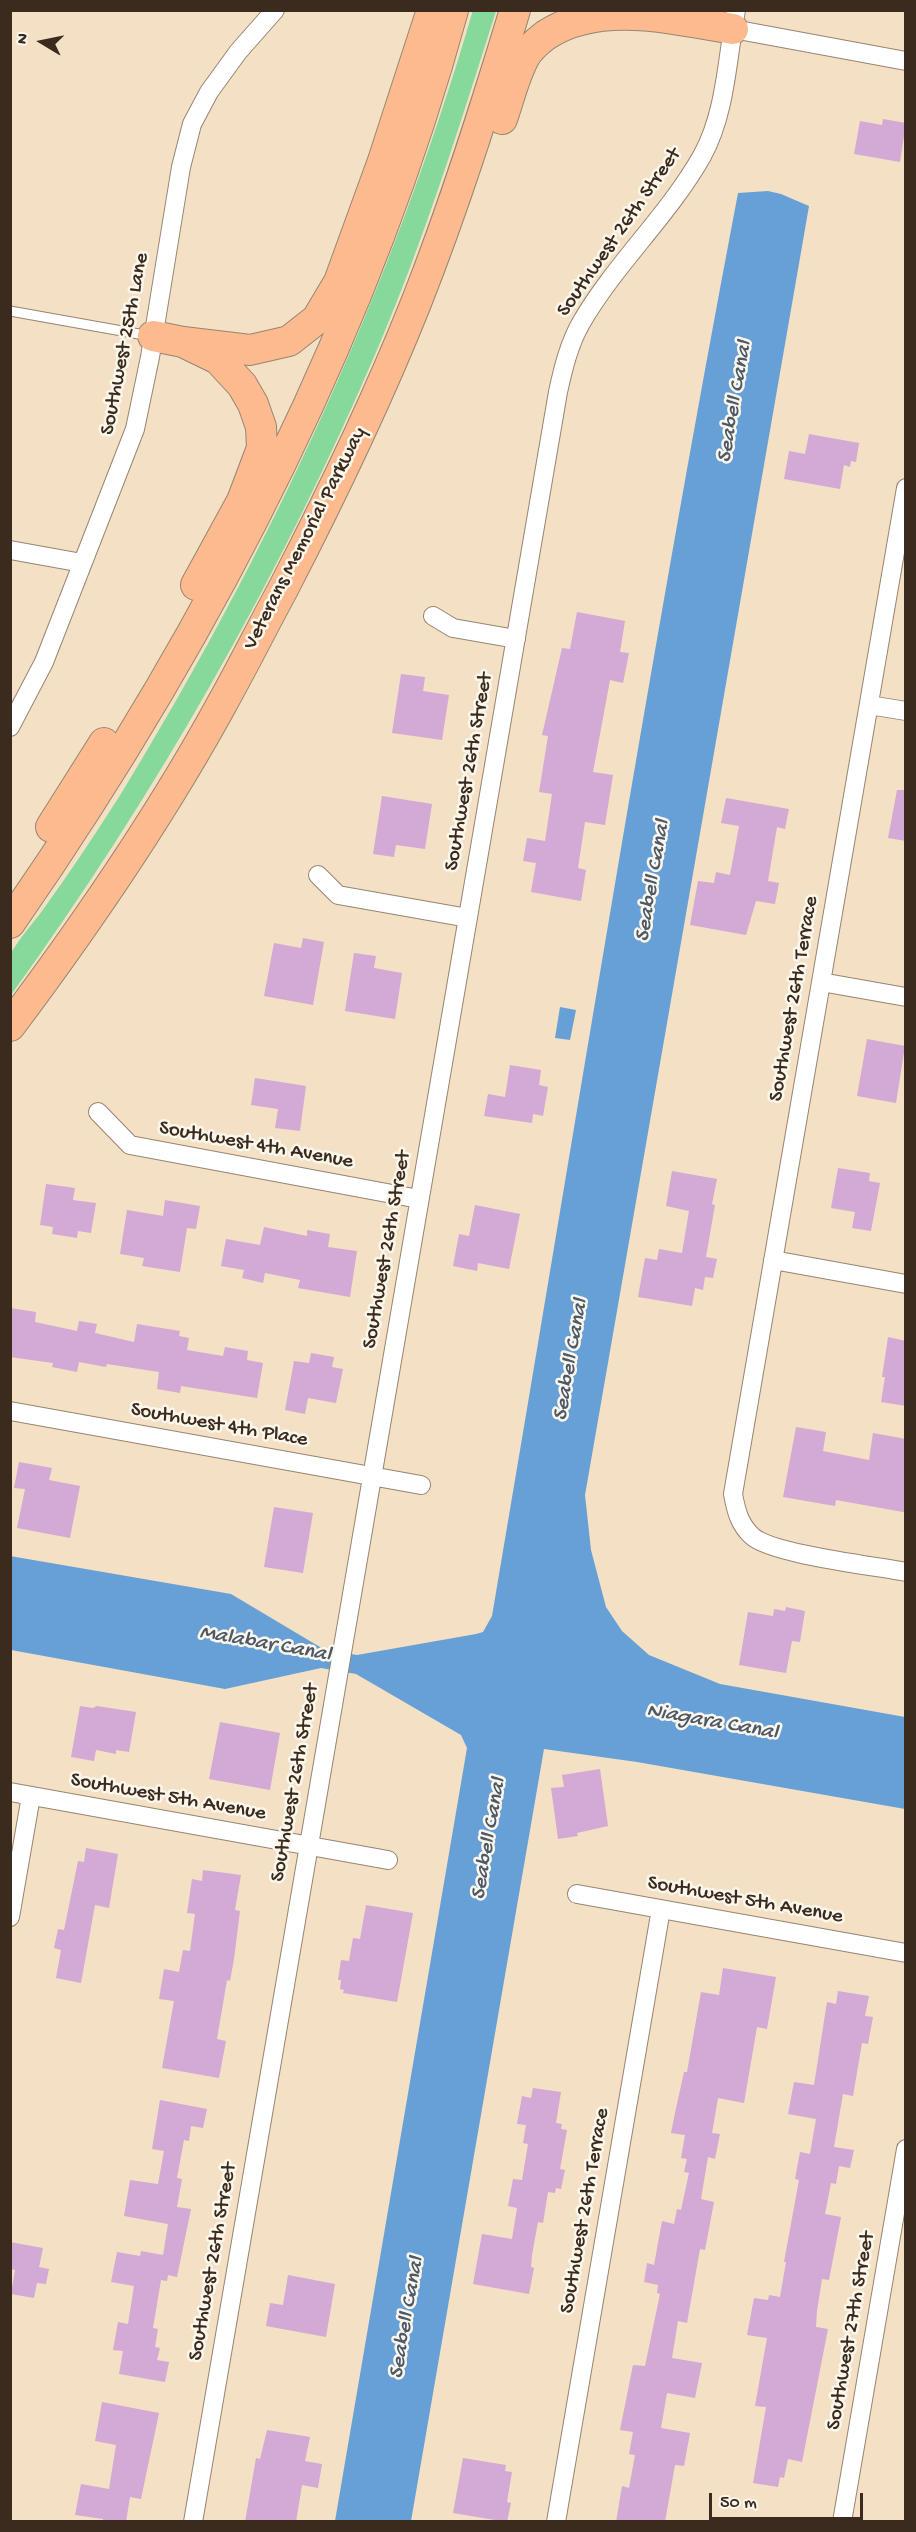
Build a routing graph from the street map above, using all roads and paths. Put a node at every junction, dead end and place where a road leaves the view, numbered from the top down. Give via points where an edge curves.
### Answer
1 (275, 10) edge
2 (432, 10) edge
3 (453, 10) edge
4 (515, 10) edge
5 (640, 11) edge
6 (735, 20) edge
7 (906, 61) edge
8 (10, 311) edge
9 (153, 336) junction
10 (183, 342) junction
11 (359, 434) junction
12 (906, 488) edge
13 (10, 550) edge
14 (82, 563) junction
15 (434, 616) dead end
16 (516, 639) junction
17 (869, 705) junction
18 (906, 711) edge
19 (10, 727) edge
20 (318, 875) dead end
21 (10, 896) edge
22 (468, 918) junction
23 (10, 923) edge
24 (821, 982) junction
25 (906, 997) edge
26 (10, 1026) edge
27 (98, 1112) dead end
28 (419, 1199) junction
29 (773, 1260) junction
30 (906, 1284) edge
31 (10, 1411) edge
32 (373, 1477) junction
33 (421, 1485) dead end
34 (906, 1572) edge
35 (10, 1792) edge
36 (31, 1796) junction
37 (308, 1846) junction
38 (388, 1860) dead end
39 (577, 1894) dead end
40 (661, 1909) junction
41 (10, 1917) edge
42 (906, 1953) edge
43 (906, 2149) edge
44 (193, 2522) edge
45 (556, 2522) edge
46 (842, 2522) edge

1 - 9 street, Southwest 25th Lane via 238,52 192,124 181,167
2 - 10 highway via 339,282 317,319 289,341 269,347 250,350
3 - 23 highway via 406,164 367,270 263,504 95,798
4 - 11 highway, Veterans Memorial Parkway via 473,150 415,305
5 - 6 highway
5 - 11 highway via 583,15 561,23 524,57 443,287 406,378 385,422
6 - 7 street
6 - 16 street, Southwest 26th Street via 724,89 702,155 586,315 572,342 558,392
8 - 9 lane
9 - 10 highway
9 - 14 street, Southwest 25th Lane via 135,429
10 - 21 highway via 218,358 242,385 261,427 262,448 242,501 170,634
11 - 26 highway, Veterans Memorial Parkway via 224,702 122,867
12 - 17 street, Southwest 26th Terrace
13 - 14 street
14 - 19 street, Southwest 25th Lane via 44,662
15 - 16 street via 453,628
16 - 22 street, Southwest 26th Street
17 - 18 street
17 - 24 street, Southwest 26th Terrace
20 - 22 street via 338,896
22 - 28 street, Southwest 26th Street
24 - 25 street
24 - 29 street, Southwest 26th Terrace
27 - 28 street, Southwest 4th Avenue via 130,1145
28 - 32 street, Southwest 26th Street
29 - 30 street
29 - 34 street, Southwest 26th Terrace via 733,1494 738,1518 752,1537 775,1549
31 - 32 street, Southwest 4th Place
32 - 33 street, Southwest 4th Place
32 - 37 street, Southwest 26th Street
35 - 36 street, Southwest 5th Avenue
36 - 37 street, Southwest 5th Avenue
36 - 41 street
37 - 38 street, Southwest 5th Avenue
37 - 44 street, Southwest 26th Street
39 - 40 street, Southwest 5th Avenue
40 - 42 street, Southwest 5th Avenue
40 - 45 street, Southwest 26th Terrace
43 - 46 street, Southwest 27th Street

